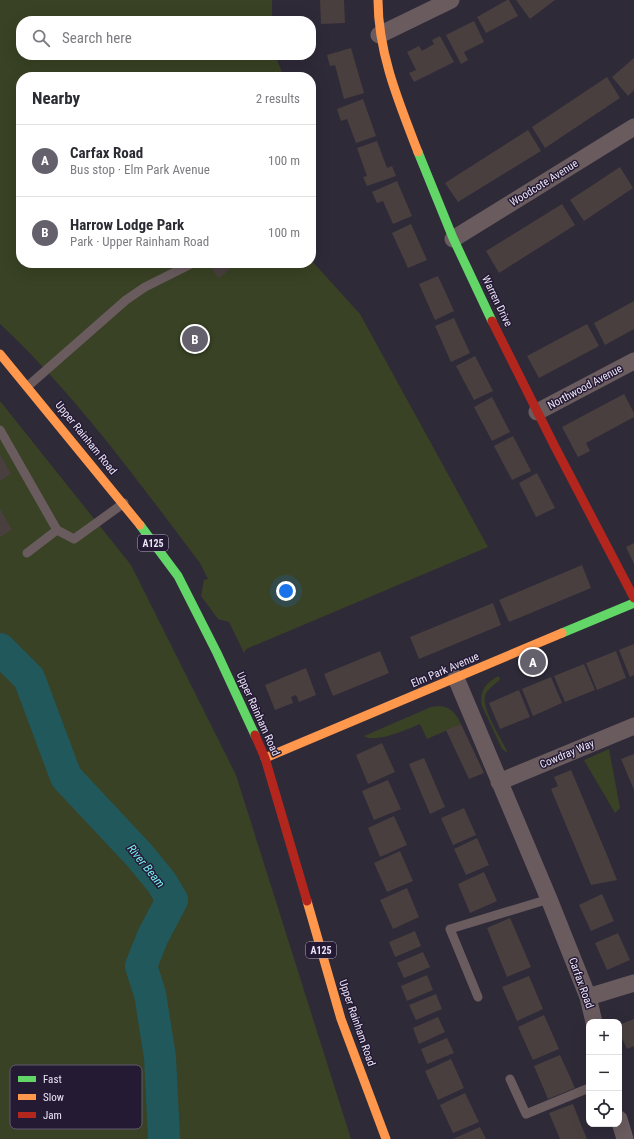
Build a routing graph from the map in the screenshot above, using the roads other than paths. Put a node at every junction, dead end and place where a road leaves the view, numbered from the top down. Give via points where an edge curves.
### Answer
1 (378, 0) edge
2 (451, 0) edge
3 (379, 35) junction
4 (634, 127) edge
5 (453, 239) junction
6 (183, 268) edge
7 (0, 354) edge
8 (634, 361) edge
9 (28, 386) junction
10 (537, 412) junction
11 (0, 430) edge
12 (124, 503) junction
13 (57, 530) junction
14 (26, 553) dead end
15 (634, 598) edge
16 (634, 603) edge
17 (456, 678) junction
18 (634, 726) edge
19 (265, 758) junction
20 (499, 782) junction
21 (549, 899) junction
22 (634, 983) edge
23 (478, 997) dead end
24 (588, 997) junction
25 (593, 1019) edge
26 (510, 1079) dead end
27 (586, 1089) edge
28 (621, 1127) edge
29 (386, 1139) edge
30 (624, 1139) edge

1 - 3 street, Warren Drive
2 - 3 street
3 - 5 street, Warren Drive via 413,141
4 - 5 street, Woodcote Avenue
5 - 10 street, Warren Drive
6 - 9 lane via 145,287 126,300
7 - 9 street, Upper Rainham Road / A125
8 - 10 street, Northwood Avenue
9 - 12 street, Upper Rainham Road / A125
10 - 15 street, Warren Drive
11 - 13 lane
12 - 13 lane via 74,539
12 - 19 street, Upper Rainham Road / A125 via 178,576
13 - 14 lane
16 - 17 street, Elm Park Avenue
17 - 19 street, Elm Park Avenue
17 - 20 street, Carfax Road
18 - 20 street, Cowdray Way
19 - 29 street, Upper Rainham Road / A125 via 341,1019
20 - 21 street, Carfax Road
21 - 23 lane via 450,929
21 - 24 street, Carfax Road
22 - 24 street
24 - 25 street, Carfax Road
26 - 27 lane via 526,1114
28 - 30 street

